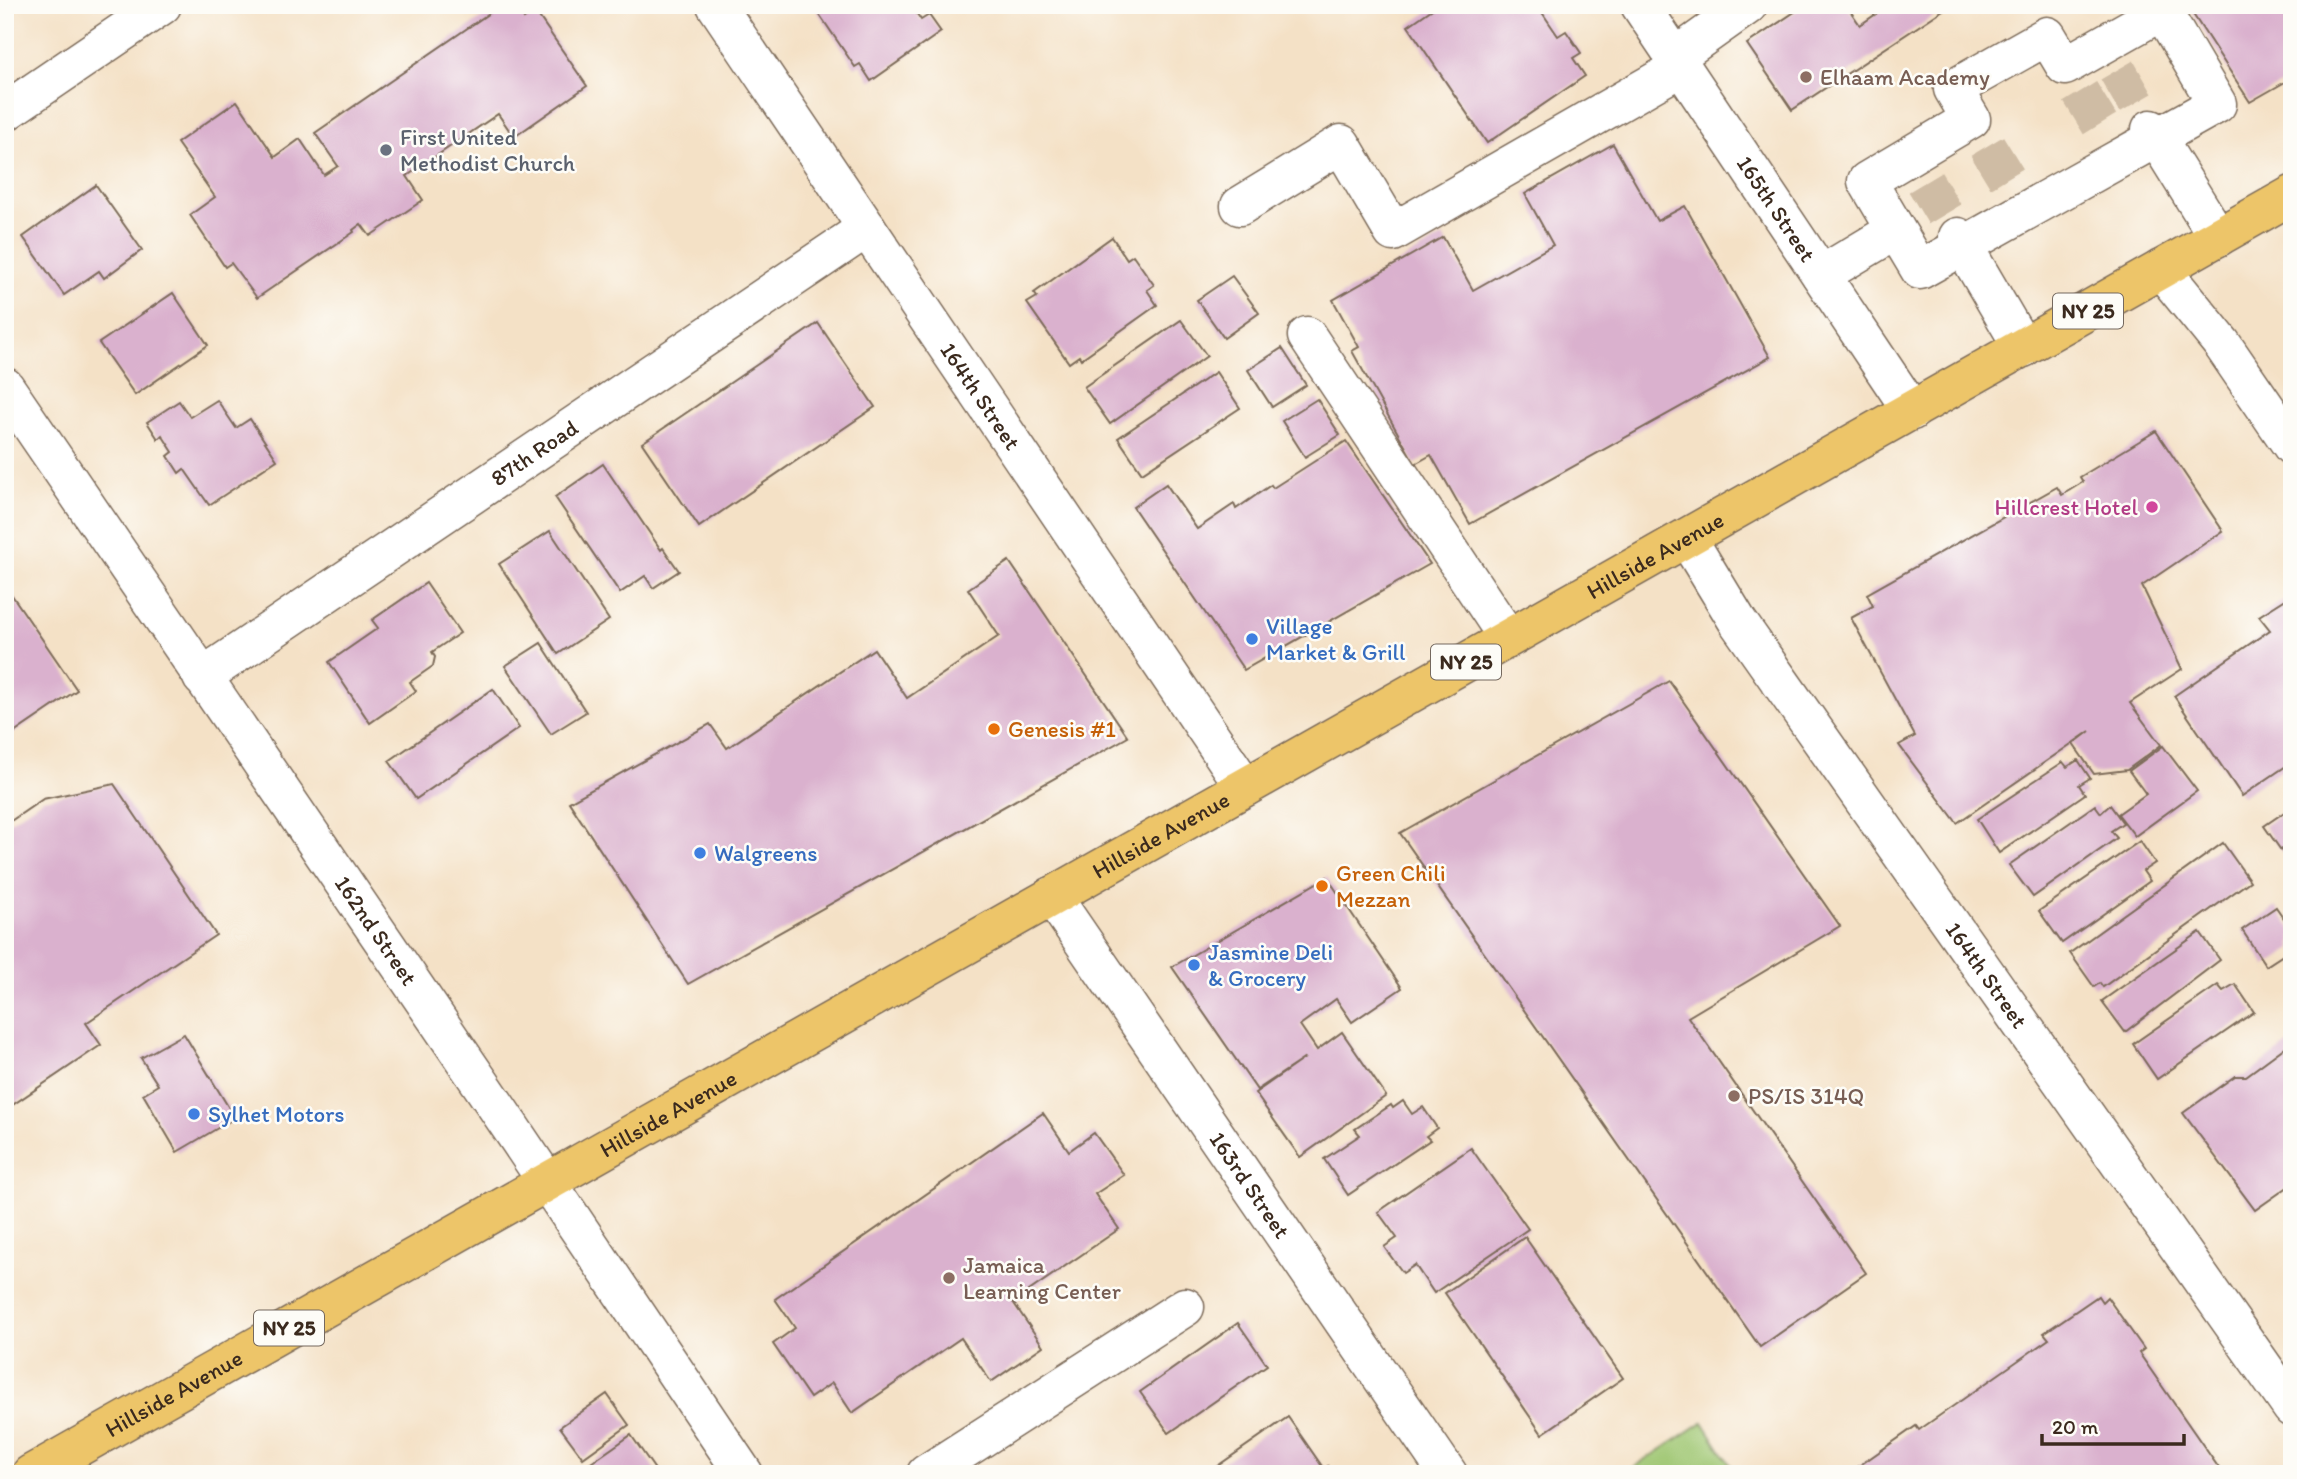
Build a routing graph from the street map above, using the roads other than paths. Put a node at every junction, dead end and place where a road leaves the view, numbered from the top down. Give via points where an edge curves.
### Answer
1 (162, 5) edge
2 (716, 5) edge
3 (1640, 5) edge
4 (1748, 5) edge
5 (1678, 62) junction
6 (5, 112) edge
7 (2154, 133) junction
8 (2292, 195) edge
9 (1240, 206) dead end
10 (867, 228) junction
11 (1896, 230) junction
12 (2218, 237) junction
13 (1961, 242) junction
14 (2161, 269) junction
15 (1821, 275) junction
16 (1307, 336) dead end
17 (2023, 348) junction
18 (5, 387) edge
19 (1912, 411) junction
20 (2292, 446) edge
21 (1686, 538) junction
22 (1508, 638) junction
23 (202, 677) junction
24 (1245, 787) junction
25 (1052, 896) junction
26 (547, 1181) junction
27 (1185, 1307) dead end
28 (2292, 1408) edge
29 (75, 1463) edge
30 (31, 1474) edge
31 (744, 1474) edge
32 (926, 1474) edge
33 (1448, 1474) edge

1 - 6 street
2 - 10 street, 164th Street
3 - 5 street, 165th Street
4 - 5 street
5 - 9 street via 1393,232 1340,144
5 - 15 street, 165th Street
7 - 11 street via 2217,104 2162,11 2109,58 2072,79 2047,36 1953,89 1979,132 1917,169 1867,181
7 - 12 street
7 - 13 street
8 - 12 main road, Hillside Avenue / NY 25
10 - 23 street, 87th Road
10 - 24 street, 164th Street
11 - 13 street via 1920,270
11 - 15 street
12 - 14 main road, Hillside Avenue / NY 25
13 - 17 street
14 - 17 main road, Hillside Avenue / NY 25
14 - 20 street via 2222,344
15 - 19 street, 165th Street
16 - 22 street
17 - 19 main road, Hillside Avenue / NY 25
18 - 23 street, 162nd Street
19 - 21 main road, Hillside Avenue / NY 25
21 - 22 main road, Hillside Avenue / NY 25
21 - 28 street, 164th Street via 1746,634
22 - 24 main road, Hillside Avenue / NY 25
23 - 26 street, 162nd Street
24 - 25 main road, Hillside Avenue / NY 25
25 - 26 main road, Hillside Avenue / NY 25
25 - 33 street, 163rd Street
26 - 29 main road, Hillside Avenue / NY 25
26 - 31 street, 162nd Street
27 - 32 street
29 - 30 main road, Hillside Avenue / NY 25

